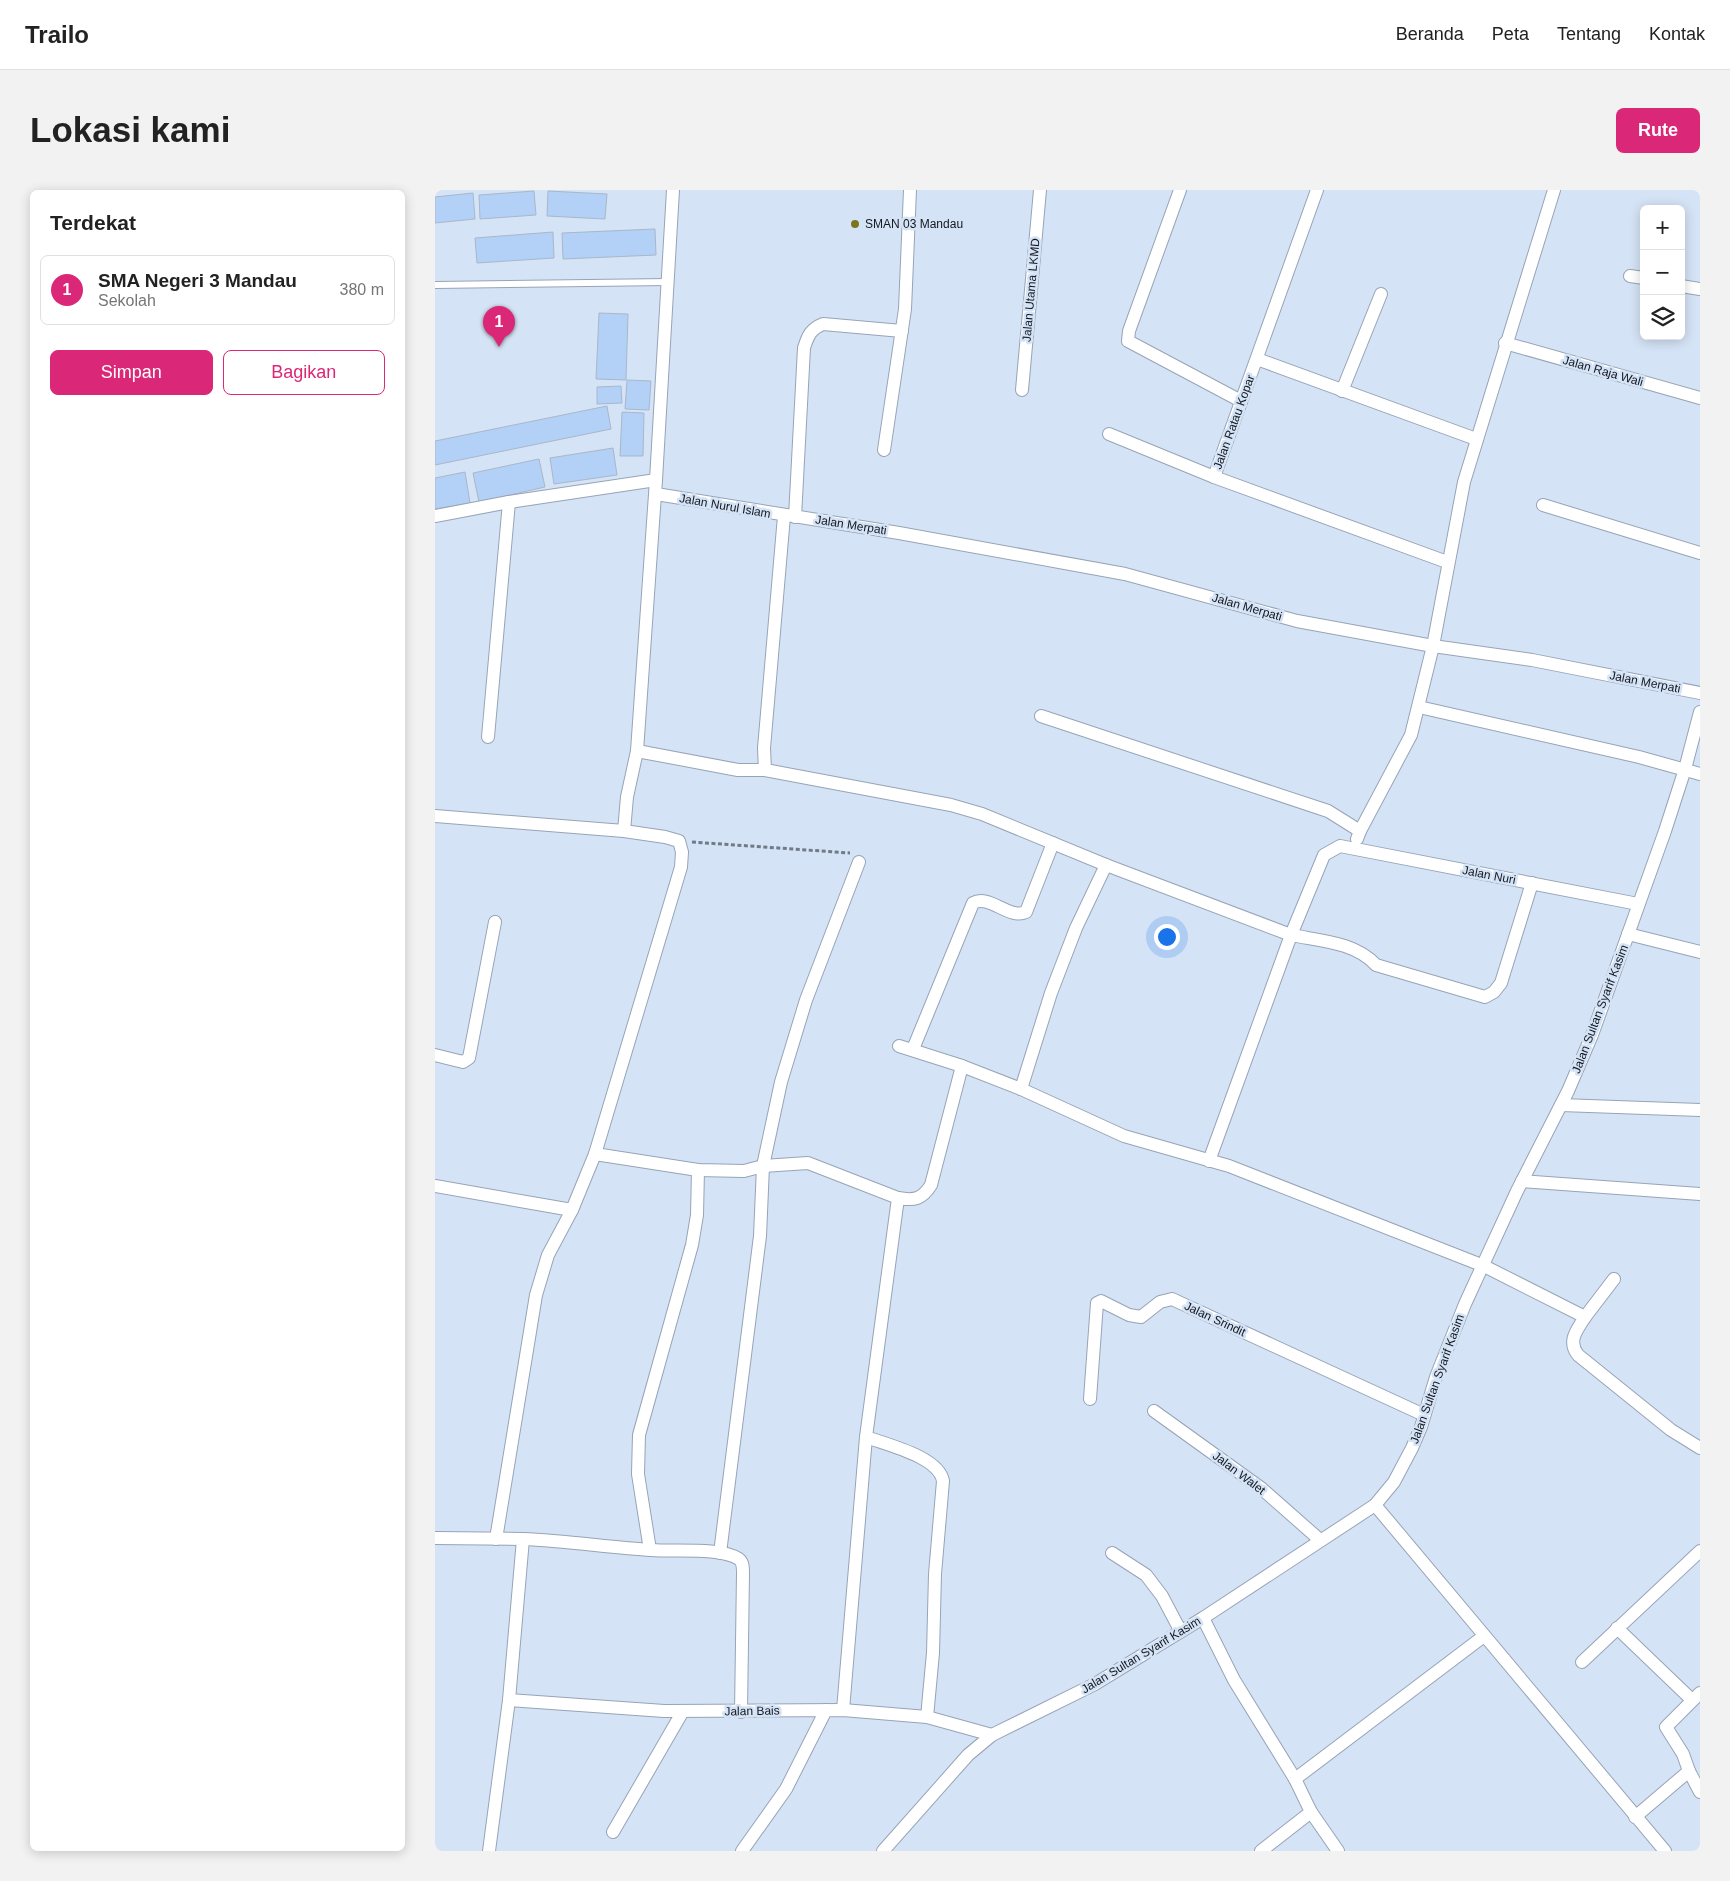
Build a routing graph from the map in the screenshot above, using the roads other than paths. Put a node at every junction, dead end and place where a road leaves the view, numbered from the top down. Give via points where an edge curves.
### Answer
1 (673, 190) edge
2 (910, 190) edge
3 (1039, 190) edge
4 (1180, 190) edge
5 (1317, 190) edge
6 (1554, 190) edge
7 (1630, 276) dead end
8 (1640, 277) edge
9 (669, 282) junction
10 (435, 285) edge
11 (1685, 287) edge
12 (1700, 290) edge
13 (1381, 294) dead end
14 (902, 331) junction
15 (1505, 343) junction
16 (1257, 359) junction
17 (1023, 390) dead end
18 (1342, 391) junction
19 (1700, 398) edge
20 (1241, 401) junction
21 (1109, 434) dead end
22 (1476, 439) junction
23 (884, 450) dead end
24 (1214, 477) junction
25 (656, 480) junction
26 (656, 494) junction
27 (509, 502) junction
28 (1543, 505) dead end
29 (435, 516) edge
30 (789, 516) junction
31 (1700, 553) edge
32 (1447, 562) junction
33 (1433, 646) junction
34 (1700, 693) edge
35 (1419, 707) junction
36 (1700, 712) edge
37 (1041, 716) dead end
38 (488, 737) dead end
39 (637, 751) junction
40 (1685, 769) junction
41 (765, 770) junction
42 (1700, 774) edge
43 (435, 816) edge
44 (624, 831) junction
45 (1359, 832) junction
46 (1053, 843) junction
47 (1354, 848) junction
48 (859, 862) road end
49 (1106, 865) junction
50 (1531, 883) junction
51 (1638, 904) junction
52 (495, 922) dead end
53 (1629, 934) junction
54 (1291, 935) junction
55 (1700, 952) edge
56 (899, 1046) dead end
57 (913, 1049) junction
58 (435, 1055) edge
59 (962, 1066) junction
60 (1021, 1089) junction
61 (1561, 1105) junction
62 (1700, 1110) edge
63 (595, 1154) junction
64 (1209, 1161) junction
65 (763, 1166) junction
66 (698, 1170) junction
67 (1523, 1180) junction
68 (435, 1186) edge
69 (1700, 1194) edge
70 (898, 1198) junction
71 (572, 1210) junction
72 (1484, 1266) junction
73 (1614, 1278) dead end
74 (1585, 1317) junction
75 (1090, 1399) dead end
76 (1154, 1411) dead end
77 (1425, 1414) junction
78 (866, 1437) junction
79 (1700, 1448) edge
80 (1375, 1505) junction
81 (435, 1538) edge
82 (496, 1539) junction
83 (523, 1539) junction
84 (1320, 1540) junction
85 (650, 1550) junction
86 (1700, 1551) edge
87 (720, 1553) junction
88 (1112, 1554) dead end
89 (1203, 1618) junction
90 (1617, 1628) junction
91 (1180, 1630) junction
92 (1484, 1636) junction
93 (1582, 1662) dead end
94 (1696, 1696) edge
95 (509, 1700) junction
96 (826, 1710) junction
97 (843, 1710) junction
98 (683, 1711) junction
99 (741, 1712) junction
100 (927, 1717) junction
101 (992, 1735) junction
102 (1689, 1771) junction
103 (1295, 1779) junction
104 (1700, 1792) edge
105 (1311, 1812) junction
106 (1635, 1817) junction
107 (613, 1832) dead end
108 (888, 1849) edge
109 (489, 1851) edge
110 (742, 1851) edge
111 (1261, 1851) edge
112 (1338, 1851) edge
113 (1665, 1851) edge

1 - 9 street
2 - 14 street
3 - 17 street, Jalan Utama LKMD
4 - 20 street via 1129,331 1129,341
5 - 16 street, Jalan Ratau Kopar
6 - 15 street
7 - 8 street
9 - 10 lane
9 - 25 street
11 - 12 street
13 - 18 street
14 - 23 street
14 - 30 street via 823,324 813,328 808,335 804,348
15 - 19 street, Jalan Raja Wali
15 - 22 street
16 - 18 street
16 - 20 street, Jalan Ratau Kopar
18 - 22 street
20 - 24 street, Jalan Ratau Kopar
21 - 24 street
22 - 32 street
24 - 32 street, Jalan Ratau Kopar
25 - 26 street
25 - 27 street
26 - 30 street, Jalan Nurul Islam
26 - 39 street
27 - 29 street
27 - 38 street
28 - 31 street
30 - 33 street, Jalan Merpati via 1125,574 1297,621
30 - 41 street via 764,748
32 - 33 street
33 - 34 street, Jalan Merpati via 1532,660
33 - 35 street
35 - 40 street
35 - 45 street via 1404,752
36 - 40 street, Jalan Sultan Syarif Kasim
37 - 45 street via 1328,811
39 - 41 street via 738,770
39 - 44 street
40 - 42 street
40 - 51 street, Jalan Sultan Syarif Kasim
41 - 46 street via 951,805
43 - 44 street
44 - 63 street via 679,842 681,867
45 - 47 street
46 - 49 street
46 - 57 street via 1026,912 1017,913 983,901 973,904
47 - 50 street, Jalan Nuri
47 - 54 street, Jalan Nuri via 1340,846 1324,855
48 - 65 street via 806,1000 781,1082
49 - 54 street
49 - 60 street via 1076,928 1051,993
50 - 51 street, Jalan Nuri
50 - 54 street via 1501,983 1485,997 1376,965 1367,955 1353,948
51 - 53 street, Jalan Sultan Syarif Kasim
52 - 58 street via 469,1058 463,1062
53 - 55 street
53 - 61 street, Jalan Sultan Syarif Kasim via 1593,1034
54 - 64 street
56 - 57 street
57 - 59 street
59 - 60 street
59 - 70 street via 931,1185 919,1199
60 - 64 street via 1124,1136
61 - 62 street
61 - 67 street, Jalan Sultan Syarif Kasim
63 - 66 street
63 - 71 street
64 - 72 street
65 - 66 street via 744,1170
65 - 70 street via 808,1162
65 - 87 street via 760,1236
66 - 85 street via 697,1215 692,1245 639,1435 638,1474
67 - 69 street
67 - 72 street, Jalan Sultan Syarif Kasim
68 - 71 street
70 - 78 street
71 - 82 street via 548,1255 536,1295
72 - 74 street
72 - 77 street, Jalan Sultan Syarif Kasim via 1439,1368
73 - 74 street
74 - 79 street via 1573,1338 1578,1355 1671,1430
75 - 77 street, Jalan Srindit via 1097,1303 1101,1301 1129,1316 1141,1317 1160,1302 1172,1299
76 - 84 street, Jalan Walet via 1261,1488
77 - 80 street, Jalan Sultan Syarif Kasim via 1394,1482
78 - 97 street
78 - 100 street via 917,1456 933,1464 942,1475
80 - 84 street, Jalan Sultan Syarif Kasim
80 - 92 street
81 - 82 street
82 - 83 street
83 - 85 street
83 - 95 street
84 - 89 street, Jalan Sultan Syarif Kasim
85 - 87 street
86 - 90 street
87 - 99 street via 738,1558 743,1565
88 - 91 street via 1146,1575 1162,1596
89 - 91 street, Jalan Sultan Syarif Kasim
89 - 103 street via 1235,1680
90 - 93 street
90 - 94 street
91 - 101 street, Jalan Sultan Syarif Kasim via 1095,1684
92 - 103 street
92 - 106 street
94 - 102 street via 1666,1727 1681,1750
95 - 98 street, Jalan Bais
95 - 109 street
96 - 97 street, Jalan Bais
96 - 99 street, Jalan Bais
96 - 110 street via 786,1789
97 - 100 street, Jalan Bais
98 - 99 street, Jalan Bais
98 - 107 street
100 - 101 street, Jalan Bais
101 - 108 street, Jalan Sultan Syarif Kasim via 968,1755
102 - 104 street
102 - 106 street
103 - 105 street
105 - 111 street
105 - 112 street
106 - 113 street

